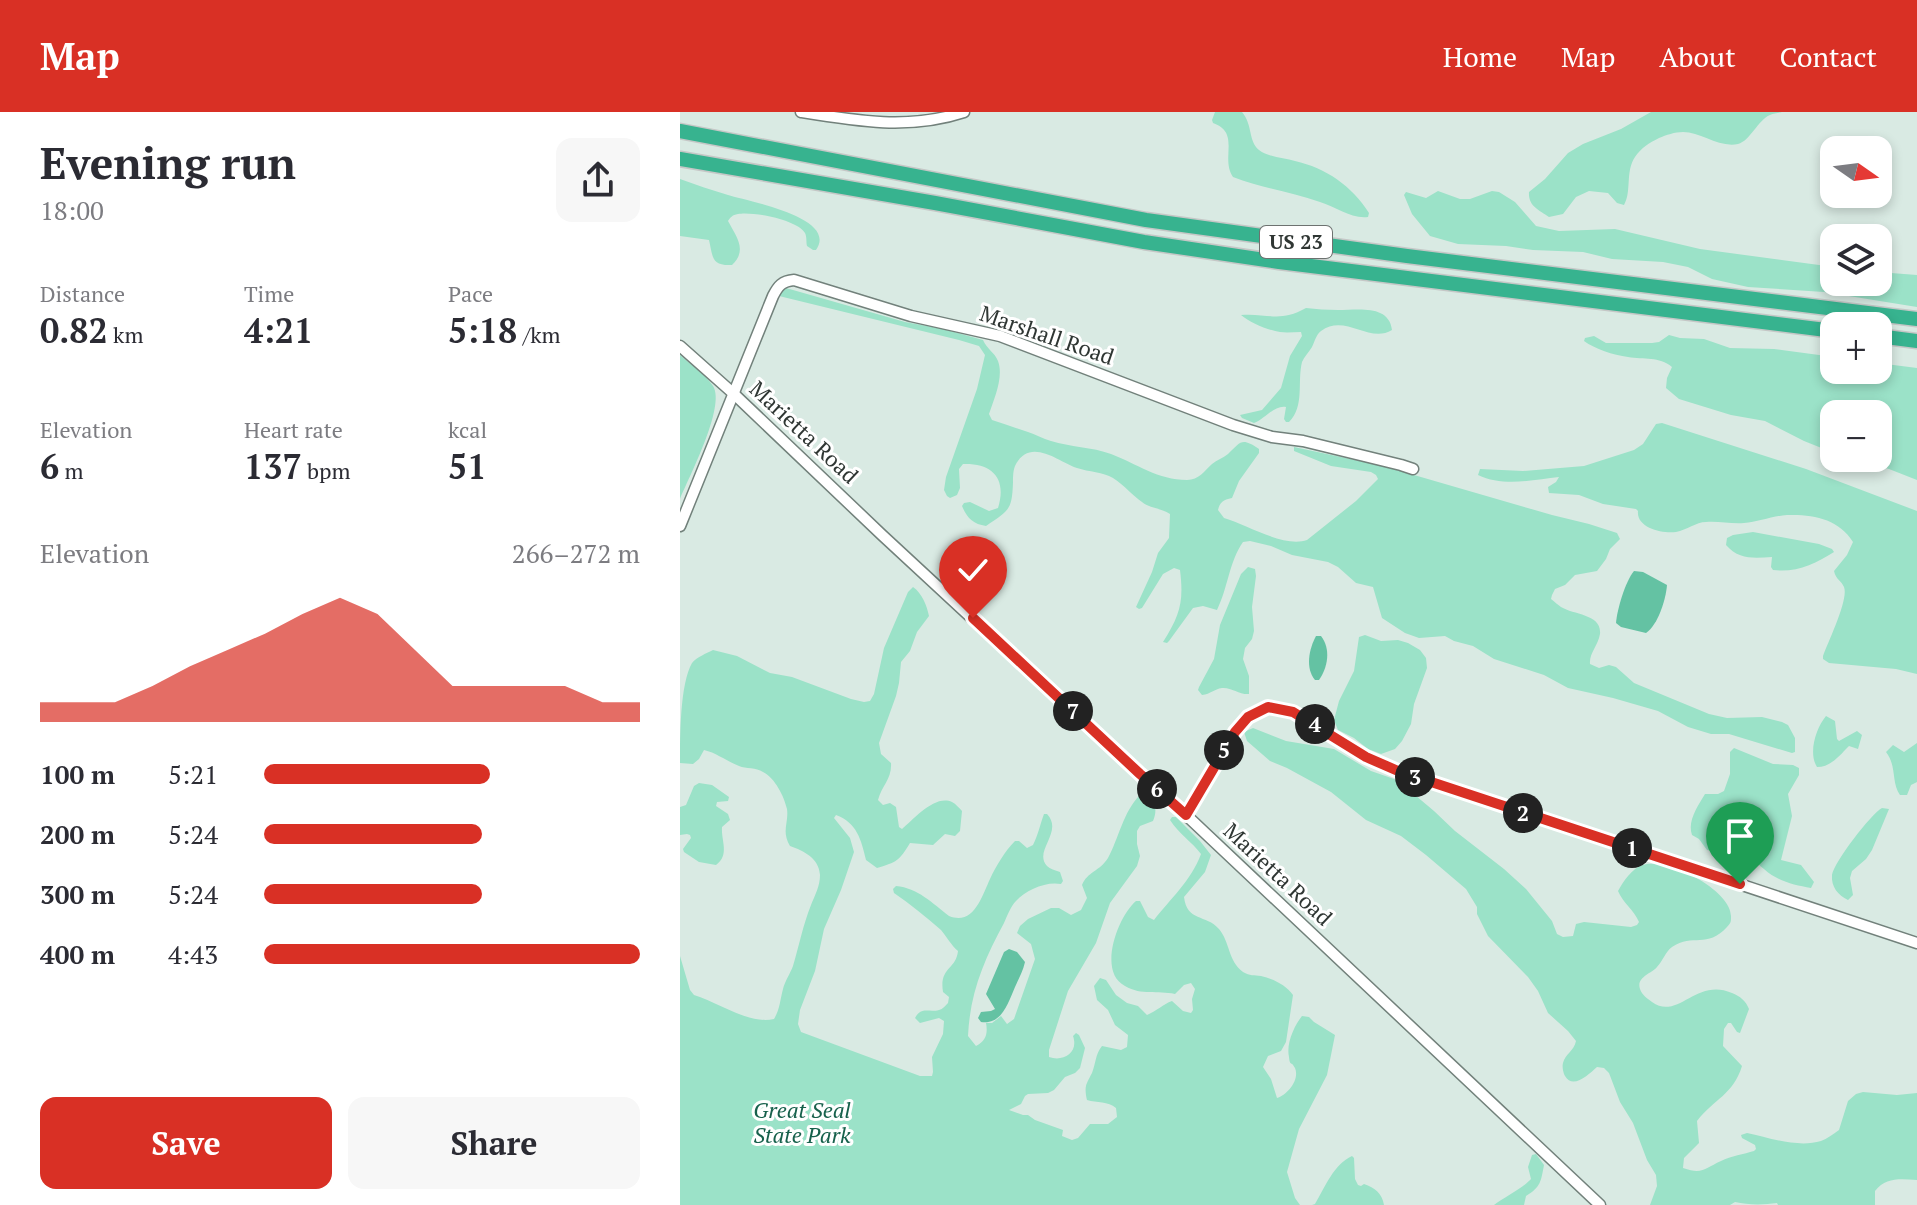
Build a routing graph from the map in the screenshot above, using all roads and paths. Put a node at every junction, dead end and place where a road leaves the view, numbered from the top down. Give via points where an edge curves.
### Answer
1 (801, 112) edge
2 (964, 112) edge
3 (680, 131) edge
4 (680, 159) edge
5 (1917, 319) edge
6 (1820, 329) edge
7 (1892, 338) edge
8 (1917, 341) edge
9 (680, 346) edge
10 (734, 394) junction
11 (1413, 469) dead end
12 (680, 526) edge
13 (1186, 815) junction
14 (1917, 943) edge
15 (1600, 1205) edge

1 - 2 street via 898,123
3 - 5 highway, US 23 via 1146,220
4 - 6 highway, US 23 via 1264,260
7 - 8 highway
9 - 10 street, Marietta Road
10 - 11 street, Marshall Road via 773,296 779,285 794,280 899,313 1000,336 1272,437
10 - 12 street
10 - 13 street, Marietta Road
13 - 14 street via 1235,732 1248,717 1278,708 1398,771
13 - 15 street, Marietta Road

